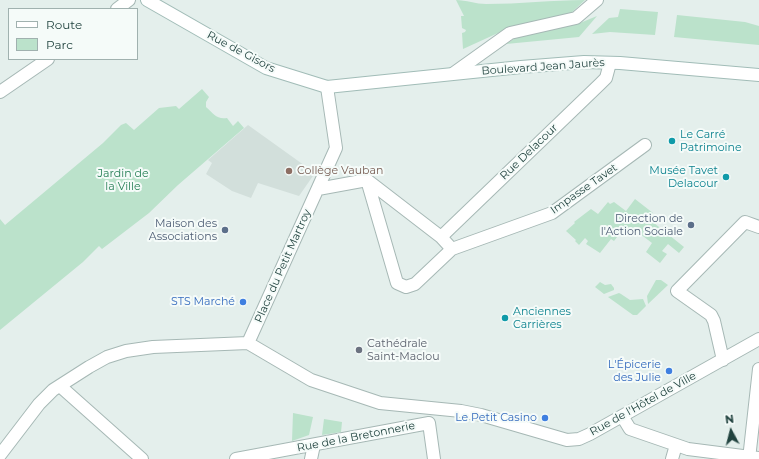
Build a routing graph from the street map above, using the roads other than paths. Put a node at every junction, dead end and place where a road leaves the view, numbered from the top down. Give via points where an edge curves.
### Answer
1 (129, 0) edge
2 (597, 0) edge
3 (152, 1) edge
4 (118, 8) edge
5 (47, 60) edge
6 (610, 62) junction
7 (454, 74) junction
8 (759, 75) edge
9 (327, 87) junction
10 (0, 92) edge
11 (645, 145) dead end
12 (366, 180) junction
13 (318, 189) junction
14 (759, 227) edge
15 (441, 237) junction
16 (452, 249) junction
17 (759, 339) edge
18 (248, 343) junction
19 (722, 360) junction
20 (759, 370) edge
21 (60, 386) junction
22 (622, 416) junction
23 (314, 444) junction
24 (676, 445) junction
25 (0, 455) edge
26 (752, 458) edge
27 (142, 459) edge
28 (236, 459) edge
29 (311, 459) edge
30 (434, 459) edge
31 (672, 459) edge

1 - 4 street
2 - 7 street via 576,18 510,33
3 - 9 street, Rue de Gisors via 266,68
5 - 10 street
6 - 7 street, Boulevard Jean Jaurès via 550,64
6 - 8 street, Boulevard Jean Jaurès
6 - 15 street, Rue Delacour via 606,78
7 - 9 street, Boulevard Jean Jaurès
9 - 13 street, Place du Petit Martroy via 336,148
11 - 16 street, Impasse Tavet via 552,213
12 - 13 street
12 - 15 street
12 - 16 street via 397,282 406,286 415,284
13 - 18 street, Place du Petit Martroy
14 - 19 street via 745,222 677,291 711,315
15 - 16 street
17 - 19 street, Rue de l'Hôtel de Ville
18 - 21 street via 153,346 126,351 107,357
18 - 22 street, Rue de l'Hôtel de Ville via 311,380 380,403 481,415 559,439 579,439
19 - 22 street, Rue de l'Hôtel de Ville
20 - 26 street
21 - 25 street via 39,404
21 - 27 street
22 - 24 street via 630,429
23 - 28 street, Rue de la Bretonnerie
23 - 29 street
23 - 30 street, Rue de la Bretonnerie via 429,423
24 - 26 street
24 - 31 street

